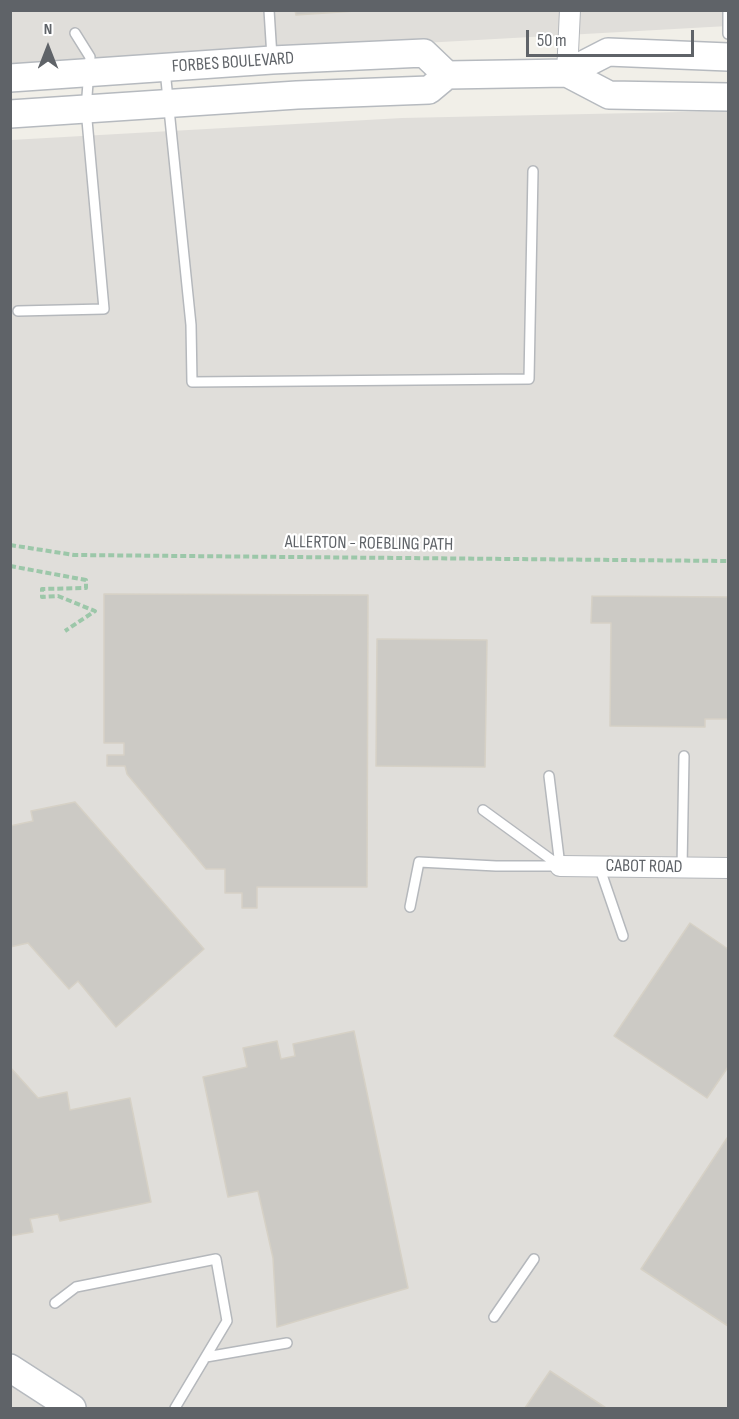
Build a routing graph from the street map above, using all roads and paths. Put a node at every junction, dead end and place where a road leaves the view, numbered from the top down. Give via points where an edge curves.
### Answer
1 (269, 10) edge
2 (570, 10) edge
3 (728, 10) edge
4 (75, 33) dead end
5 (729, 34) edge
6 (729, 57) edge
7 (272, 60) junction
8 (164, 68) junction
9 (91, 73) junction
10 (567, 73) junction
11 (447, 75) junction
12 (10, 78) edge
13 (729, 97) edge
14 (168, 104) junction
15 (86, 109) junction
16 (10, 114) edge
17 (533, 171) dead end
18 (18, 311) dead end
19 (10, 545) edge
20 (729, 561) edge
21 (10, 566) edge
22 (65, 631) dead end
23 (684, 756) dead end
24 (549, 776) dead end
25 (483, 810) dead end
26 (560, 866) junction
27 (599, 866) junction
28 (682, 868) junction
29 (729, 868) edge
30 (410, 907) dead end
31 (623, 936) dead end
32 (534, 1258) dead end
33 (55, 1303) dead end
34 (494, 1317) dead end
35 (287, 1343) dead end
36 (206, 1357) junction
37 (10, 1368) edge
38 (72, 1408) edge
39 (175, 1408) edge

1 - 7 lane
2 - 10 street
3 - 5 lane
4 - 9 lane via 90,57
6 - 10 main road via 608,52
7 - 8 main road, FORBES BOULEVARD
7 - 11 main road, FORBES BOULEVARD via 424,53
8 - 9 main road, FORBES BOULEVARD
8 - 14 lane
9 - 12 main road, FORBES BOULEVARD
9 - 15 lane
10 - 11 main road
10 - 13 main road via 609,95
11 - 14 main road, FORBES BOULEVARD via 429,90
14 - 15 main road, FORBES BOULEVARD
14 - 17 lane via 191,325 192,382 529,379
15 - 16 main road, FORBES BOULEVARD
15 - 18 lane via 104,309
19 - 20 path, ALLERTON - ROEBLING PATH via 74,555
21 - 22 path via 86,580 86,588 42,589 42,597 58,596 95,611
23 - 28 lane
24 - 26 lane
25 - 26 lane
26 - 27 street, CABOT ROAD
26 - 30 lane via 419,862
27 - 28 street, CABOT ROAD
27 - 31 lane
28 - 29 street, CABOT ROAD
32 - 34 lane
33 - 36 lane via 76,1287 216,1258 227,1321
35 - 36 lane
36 - 39 lane
37 - 38 main road

